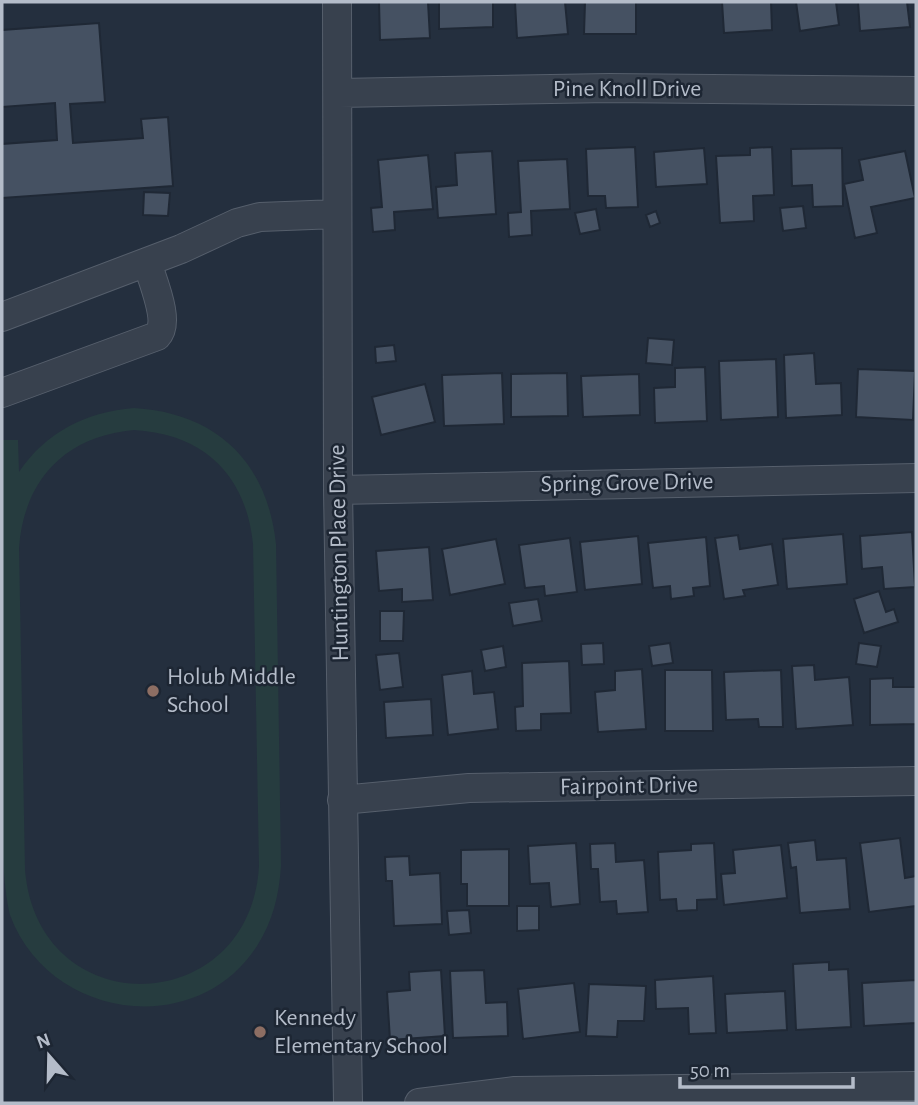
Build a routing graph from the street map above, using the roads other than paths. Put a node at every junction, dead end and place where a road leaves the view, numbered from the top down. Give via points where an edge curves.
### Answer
1 (337, 2) edge
2 (916, 90) edge
3 (339, 93) junction
4 (337, 214) junction
5 (147, 262) junction
6 (2, 317) edge
7 (2, 393) edge
8 (916, 478) edge
9 (338, 490) junction
10 (916, 781) edge
11 (342, 800) junction
12 (916, 1086) edge
13 (348, 1103) edge
14 (419, 1103) edge

1 - 3 street, Huntington Place Drive
2 - 3 street, Pine Knoll Drive via 609,88
3 - 4 street, Huntington Place Drive
4 - 5 street via 260,217
4 - 9 street, Huntington Place Drive
5 - 6 street
5 - 7 street via 164,320 157,336
8 - 9 street, Spring Grove Drive
9 - 11 street, Huntington Place Drive
10 - 11 street, Fairpoint Drive via 469,788
11 - 13 street, Huntington Place Drive
12 - 14 street via 515,1091

